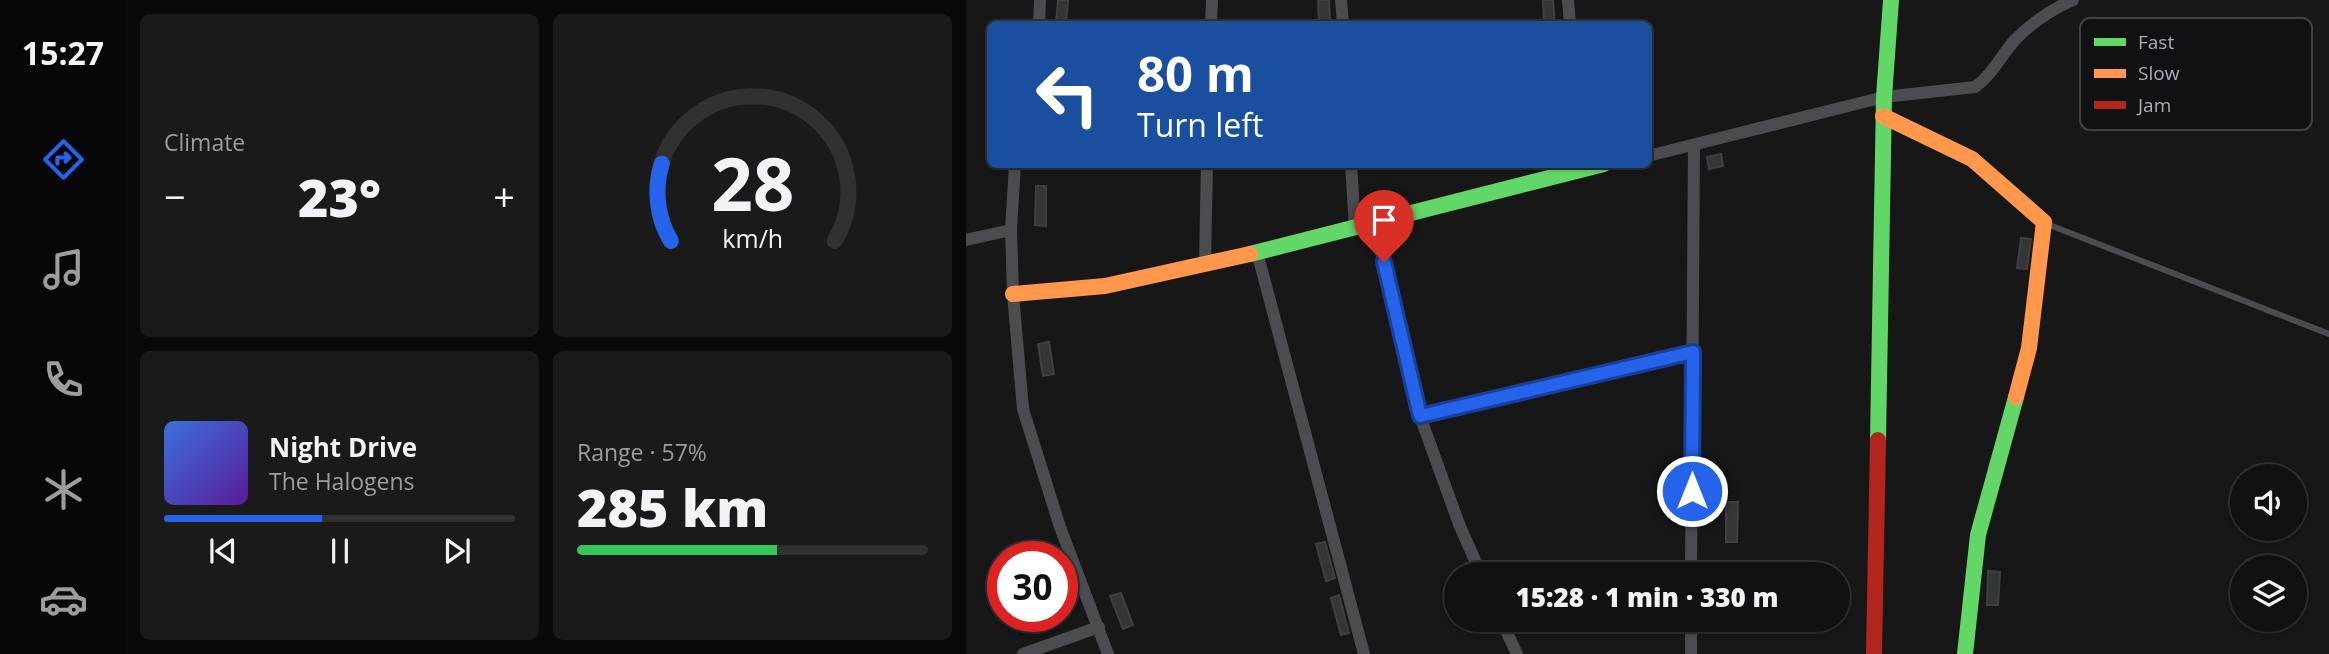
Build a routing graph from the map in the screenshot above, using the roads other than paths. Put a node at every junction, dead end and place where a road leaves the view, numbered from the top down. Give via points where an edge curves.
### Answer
1 (1040, 0) edge
2 (1212, 0) edge
3 (1341, 0) edge
4 (1568, 0) edge
5 (1891, 0) edge
6 (2073, 0) edge
7 (1039, 21) edge
8 (1211, 21) edge
9 (1343, 21) edge
10 (1570, 21) edge
11 (1884, 97) junction
12 (1883, 116) junction
13 (1694, 147) junction
14 (1652, 155) edge
15 (1015, 168) edge
16 (1208, 168) edge
17 (1351, 168) edge
18 (1580, 168) edge
19 (2044, 222) junction
20 (1374, 223) junction
21 (1356, 227) junction
22 (1011, 230) junction
23 (966, 240) edge
24 (1257, 251) junction
25 (1205, 263) junction
26 (1013, 294) junction
27 (2329, 334) edge
28 (1693, 352) junction
29 (1420, 416) junction
30 (1476, 562) edge
31 (1691, 562) edge
32 (1099, 626) junction
33 (1507, 632) edge
34 (1691, 632) edge
35 (1023, 654) edge
36 (1108, 654) edge
37 (1364, 654) edge
38 (1517, 654) edge
39 (1691, 654) edge
40 (1874, 654) edge
41 (1965, 654) edge

1 - 7 street
2 - 8 street
3 - 9 street
4 - 10 street
5 - 11 street
6 - 11 street via 2046,12 1975,87
11 - 12 street
11 - 13 street
12 - 19 street via 1972,159
12 - 40 street
13 - 14 street
13 - 28 street
15 - 22 street
16 - 25 street
17 - 21 street
18 - 20 street
19 - 27 lane
19 - 41 street via 2029,348 1978,535
20 - 21 street
20 - 29 street
21 - 24 street
22 - 23 street
22 - 26 street
24 - 25 street
24 - 37 street
25 - 26 street via 1105,286
26 - 32 street via 1023,409 1060,527
28 - 29 street
28 - 31 street
29 - 30 street
32 - 35 street
32 - 36 street
33 - 38 street
34 - 39 street

